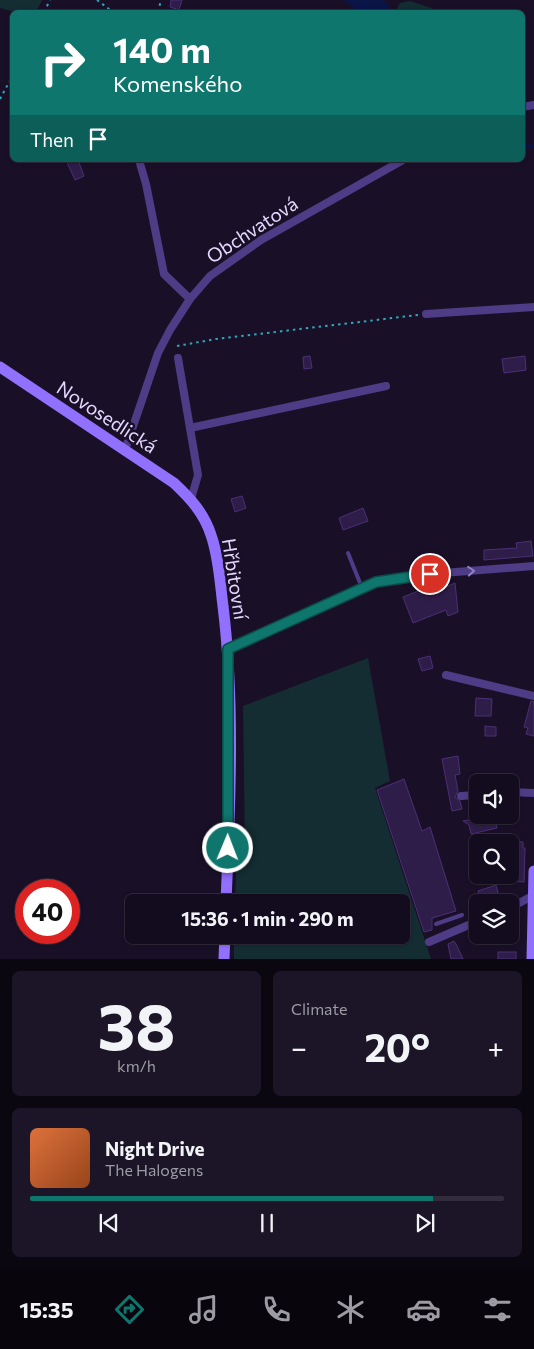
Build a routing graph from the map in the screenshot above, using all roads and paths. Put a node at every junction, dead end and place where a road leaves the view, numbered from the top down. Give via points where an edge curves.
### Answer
1 (98, 0) edge
2 (110, 10) edge
3 (10, 81) edge
4 (0, 99) edge
5 (140, 162) edge
6 (399, 162) edge
7 (190, 299) junction
8 (534, 307) edge
9 (426, 314) joint
10 (178, 358) joint
11 (0, 367) edge
12 (386, 386) dead end
13 (190, 428) junction
14 (125, 450) junction
15 (192, 499) junction
16 (348, 553) dead end
17 (534, 566) edge
18 (362, 588) junction
19 (228, 649) junction
20 (446, 675) dead end
21 (534, 696) edge
22 (519, 792) edge
23 (534, 793) edge
24 (461, 796) dead end
25 (469, 796) edge
26 (534, 871) edge
27 (226, 894) edge
28 (533, 895) edge
29 (519, 903) edge
30 (462, 915) dead end
31 (436, 924) dead end
32 (469, 925) edge
33 (429, 942) dead end
34 (225, 944) edge
35 (224, 959) edge
36 (532, 959) edge

1 - 2 path
3 - 4 path
5 - 7 street via 164,274
6 - 7 street, Obchvatová via 261,240 210,276
7 - 14 street, Obchvatová via 158,353
8 - 9 street
9 - 10 path via 216,338 177,346
10 - 13 street
11 - 14 street, Novosedlická
12 - 13 street
13 - 15 street via 198,474
14 - 15 street, Novosedlická
15 - 19 street, Hřbitovní via 202,514 215,550
16 - 18 lane
18 -> 17 street via 376,582 430,574
18 - 19 street
19 - 27 street, Hřbitovní
20 - 21 street
22 - 23 street
24 - 25 street
26 - 28 street
28 - 29 street
28 - 36 street
30 - 31 lane
32 - 33 street
34 - 35 street

